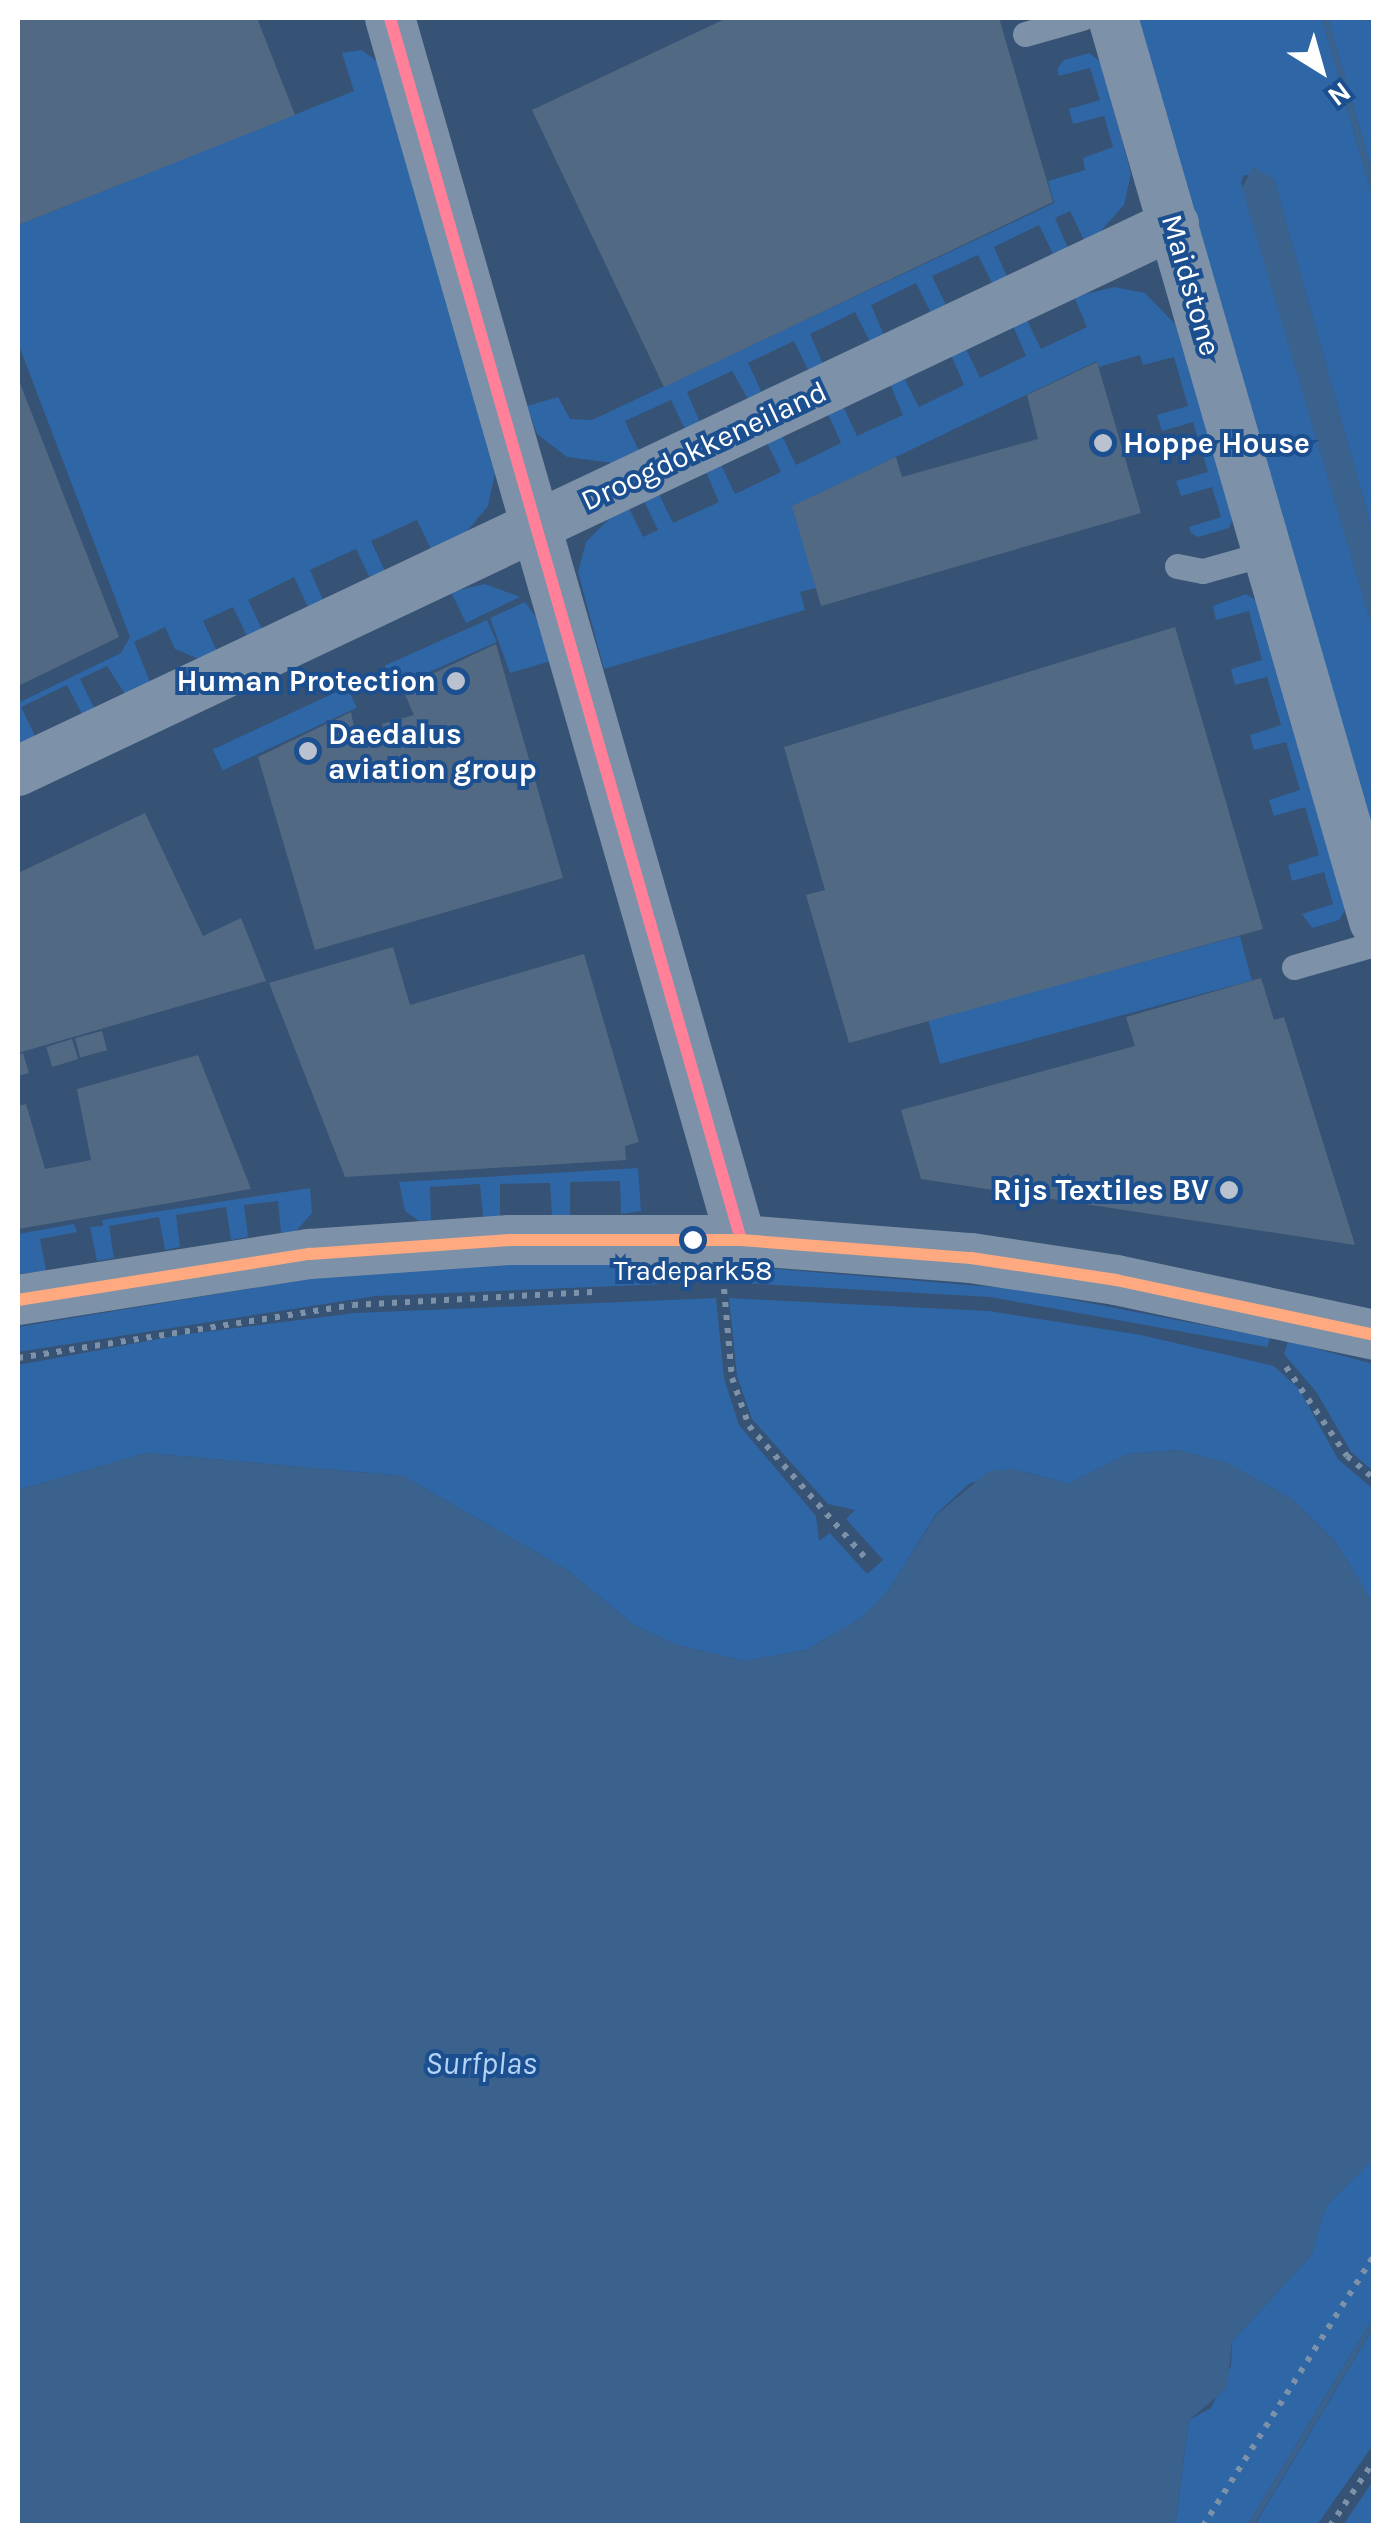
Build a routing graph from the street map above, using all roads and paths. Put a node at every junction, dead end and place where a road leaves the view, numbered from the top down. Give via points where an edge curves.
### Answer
1 (390, 18) edge
2 (1082, 18) edge
3 (1113, 18) edge
4 (1026, 34) dead end
5 (1174, 224) junction
6 (537, 525) junction
7 (1267, 553) junction
8 (1178, 566) dead end
9 (18, 771) edge
10 (1374, 920) edge
11 (1374, 944) edge
12 (1294, 968) dead end
13 (742, 1240) junction
14 (712, 1289) dead end
15 (724, 1289) junction
16 (744, 1290) dead end
17 (610, 1291) dead end
18 (18, 1300) edge
19 (1374, 1335) edge
20 (1274, 1356) dead end
21 (18, 1358) edge
22 (1374, 1479) edge
23 (869, 1562) dead end
24 (1374, 2254) edge
25 (1374, 2461) edge
26 (1203, 2526) edge
27 (1330, 2526) edge

1 - 6 street
2 - 4 lane
3 - 5 street, Maidstone
5 - 6 street, Droogdokkeneiland
5 - 7 street, Maidstone
6 - 9 street, Droogdokkeneiland
6 - 13 street
7 - 8 lane via 1203,572
7 - 10 street, Maidstone
11 - 12 lane
13 - 18 street via 510,1240 310,1254
13 - 19 street via 970,1258 1116,1280
14 - 15 path
15 - 16 path
15 - 23 path via 732,1378 750,1426
17 - 21 path via 353,1305
20 - 22 path via 1347,1456
24 - 26 path
25 - 27 path

